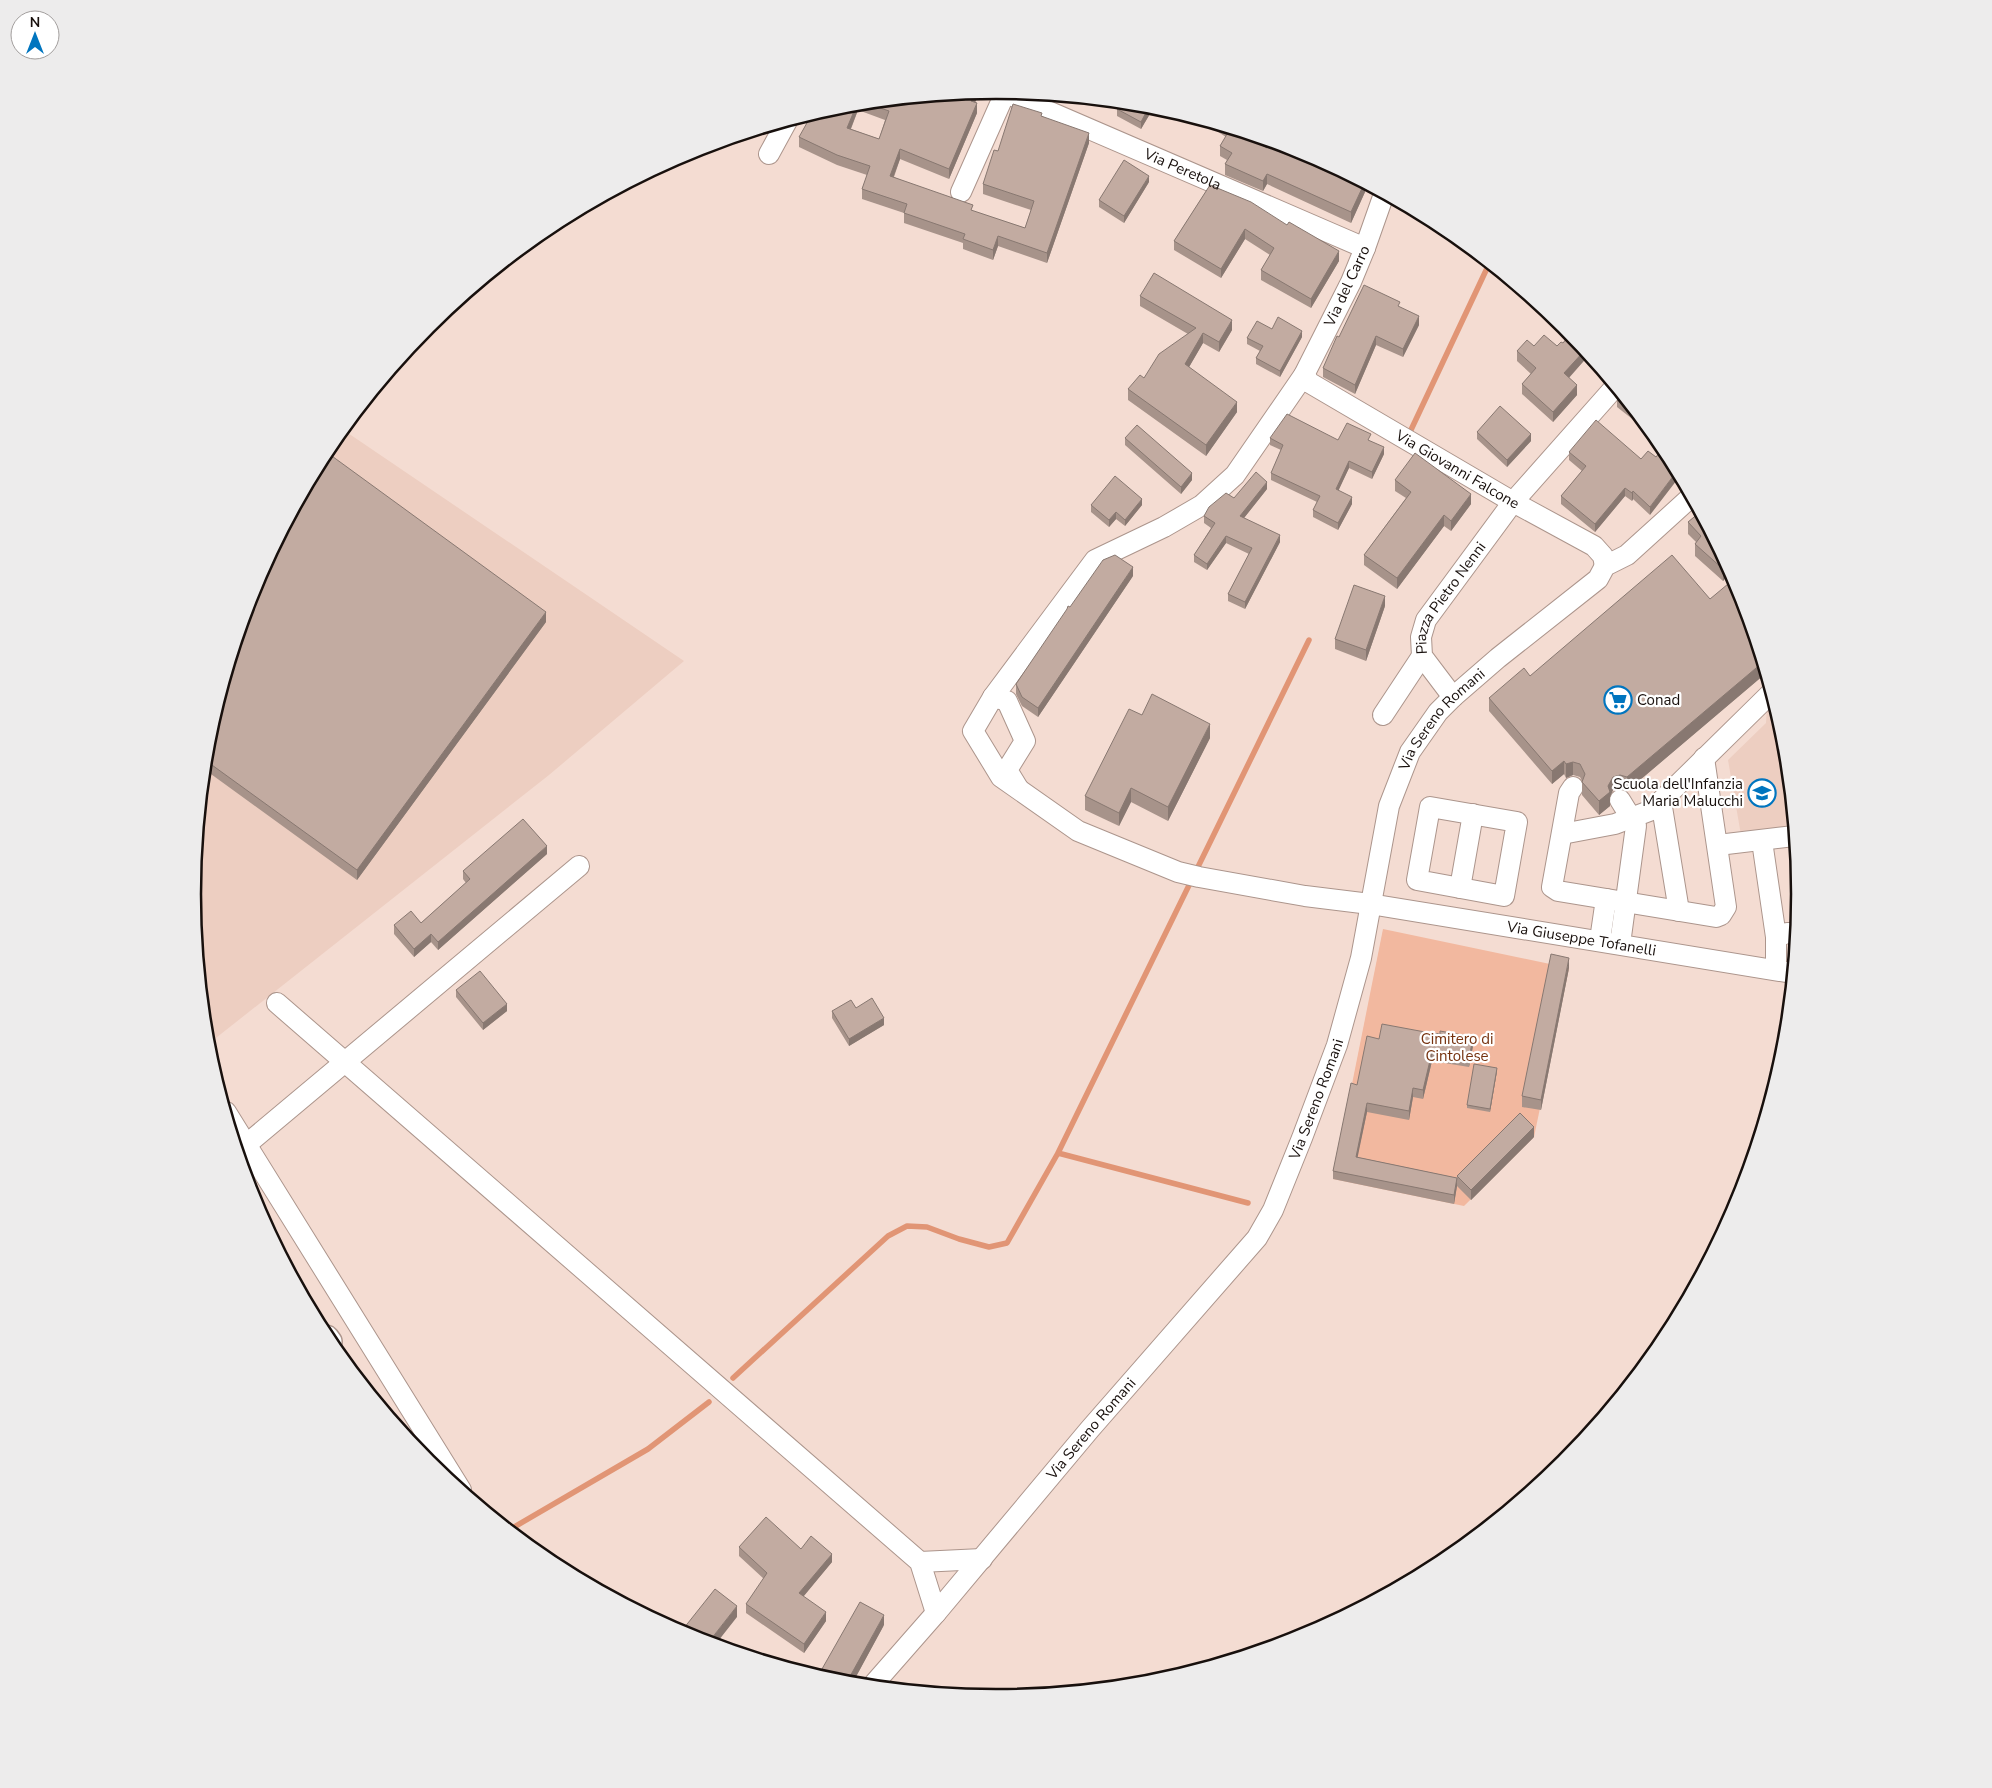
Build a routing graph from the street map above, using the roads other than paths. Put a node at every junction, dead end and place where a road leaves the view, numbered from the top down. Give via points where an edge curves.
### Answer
1 (999, 99) edge
2 (1019, 99) edge
3 (783, 128) edge
4 (769, 154) dead end
5 (961, 192) dead end
6 (1382, 199) edge
7 (1366, 248) junction
8 (1304, 375) junction
9 (1611, 391) edge
10 (1687, 500) edge
11 (1514, 502) junction
12 (1605, 566) junction
13 (1422, 656) junction
14 (1453, 696) junction
15 (993, 697) junction
16 (1766, 698) edge
17 (1383, 715) dead end
18 (1704, 758) junction
19 (1573, 787) dead end
20 (1019, 790) junction
21 (1620, 800) dead end
22 (1661, 801) junction
23 (1473, 814) junction
24 (1632, 817) junction
25 (1562, 834) junction
26 (1789, 837) edge
27 (1762, 841) junction
28 (1718, 845) junction
29 (579, 866) dead end
30 (1452, 886) junction
31 (1616, 901) junction
32 (1370, 904) junction
33 (1679, 911) junction
34 (1438, 915) junction
35 (1790, 933) edge
36 (1776, 938) junction
37 (1600, 940) junction
38 (1620, 944) junction
39 (1784, 971) edge
40 (277, 1003) dead end
41 (346, 1061) junction
42 (236, 1128) edge
43 (247, 1144) junction
44 (448, 1470) edge
45 (982, 1559) junction
46 (920, 1562) junction
47 (936, 1614) junction
48 (878, 1680) edge

1 - 5 street
2 - 7 street, Via Peretola
3 - 4 street
6 - 7 street, Via del Carro
7 - 8 street, Via del Carro
8 - 11 street, Via Giovanni Falcone via 1310,383
8 - 15 street, Via del Carro via 1229,481 1194,509 1164,527 1094,560
9 - 11 street, Piazza Pietro Nenni
10 - 12 street, Via Sereno Romani via 1627,555
11 - 12 street, Via Giovanni Falcone via 1594,546 1603,556
11 - 13 street, Piazza Pietro Nenni via 1426,620 1421,637
12 - 14 street, Via Sereno Romani via 1598,579
13 - 14 street, Piazza Pietro Nenni
13 - 17 street
14 - 32 street, Via Sereno Romani via 1426,729 1404,766 1389,806
15 - 20 street, Via Giuseppe Tofanelli via 973,731 1001,777
15 - 20 street via 1008,701 1025,741 1007,770
16 - 18 street
18 - 22 street
18 - 28 street
19 - 25 street via 1569,793
20 - 32 street, Via Giuseppe Tofanelli via 1078,831 1178,872 1305,896
21 - 24 street
22 - 24 street via 1652,810
22 - 33 street
23 - 30 street
23 - 30 street via 1430,807 1417,880
23 - 30 street via 1517,822 1504,896
24 - 25 street via 1615,824
24 - 31 street via 1636,826
25 - 31 street via 1552,887 1558,891
26 - 27 street
27 - 28 street
27 - 36 street
28 - 33 street via 1725,911 1716,917
29 - 41 street
30 - 34 street
31 - 33 street
31 - 37 street
31 - 38 street
32 - 34 street, Via Giuseppe Tofanelli
32 - 45 street, Via Sereno Romani via 1361,958 1337,1045 1273,1210 1258,1238 1090,1429
34 - 37 street, Via Giuseppe Tofanelli
35 - 36 street
36 - 39 street
37 - 38 street, Via Giuseppe Tofanelli
38 - 39 street, Via Giuseppe Tofanelli
40 - 41 street
41 - 43 street
41 - 46 street
42 - 43 street
43 - 44 street
45 - 46 street
45 - 47 street, Via Sereno Romani
46 - 47 street
47 - 48 street, Via Sereno Romani

